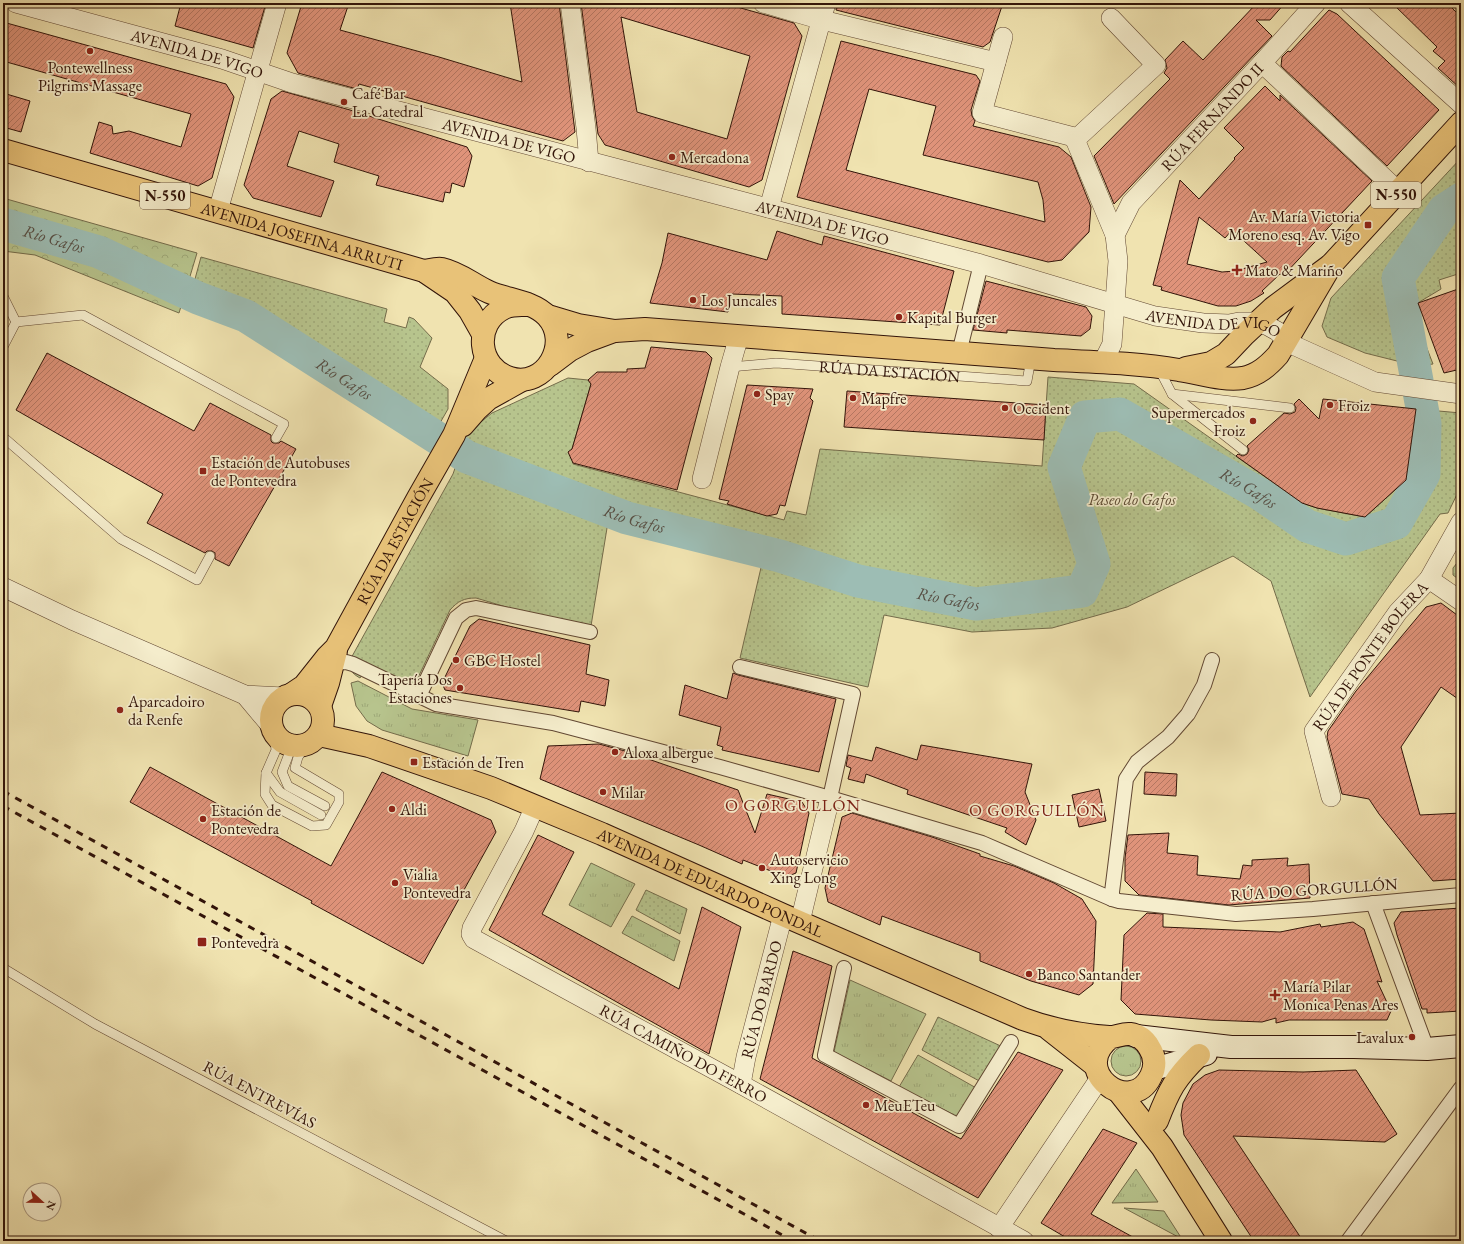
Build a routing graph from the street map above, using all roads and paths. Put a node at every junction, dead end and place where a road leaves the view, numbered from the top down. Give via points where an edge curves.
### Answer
1 (16, 3) edge
2 (277, 3) edge
3 (570, 3) edge
4 (763, 3) edge
5 (1316, 3) edge
6 (1349, 3) edge
7 (824, 11) edge
8 (1111, 18) dead end
9 (1003, 37) dead end
10 (996, 62) junction
11 (1262, 63) junction
12 (258, 70) junction
13 (1461, 104) edge
14 (1461, 123) edge
15 (1075, 140) junction
16 (3, 150) edge
17 (589, 162) junction
18 (1399, 192) junction
19 (769, 208) junction
20 (218, 211) junction
21 (1115, 235) junction
22 (981, 264) junction
23 (1331, 265) junction
24 (424, 271) junction
25 (3, 296) edge
26 (1115, 304) junction
27 (528, 305) junction
28 (548, 316) junction
29 (1298, 320) junction
30 (16, 322) junction
31 (1258, 322) junction
32 (615, 331) junction
33 (483, 334) junction
34 (739, 336) junction
35 (1287, 341) junction
36 (3, 347) edge
37 (1306, 351) junction
38 (959, 353) junction
39 (1110, 357) junction
40 (486, 358) junction
41 (1031, 358) junction
42 (550, 365) junction
43 (730, 367) junction
44 (1168, 368) junction
45 (522, 380) junction
46 (1172, 394) junction
47 (1461, 394) edge
48 (1290, 408) dead end
49 (454, 434) junction
50 (3, 436) edge
51 (276, 438) dead end
52 (1243, 450) dead end
53 (702, 479) dead end
54 (1461, 522) edge
55 (210, 556) dead end
56 (1429, 580) junction
57 (3, 588) edge
58 (1461, 601) edge
59 (590, 632) dead end
60 (331, 658) junction
61 (1212, 660) dead end
62 (740, 667) dead end
63 (245, 695) junction
64 (288, 696) junction
65 (419, 696) junction
66 (321, 708) junction
67 (273, 730) junction
68 (305, 742) junction
69 (369, 746) junction
70 (266, 773) junction
71 (1331, 797) dead end
72 (830, 798) junction
73 (325, 806) dead end
74 (535, 806) junction
75 (321, 815) dead end
76 (1461, 895) edge
77 (1112, 899) junction
78 (1373, 903) junction
79 (791, 919) junction
80 (3, 968) edge
81 (844, 968) dead end
82 (1048, 1028) junction
83 (1136, 1036) junction
84 (1111, 1037) junction
85 (1011, 1042) dead end
86 (1461, 1046) edge
87 (1231, 1047) junction
88 (1427, 1049) junction
89 (1199, 1055) junction
90 (1098, 1072) junction
91 (1151, 1075) junction
92 (741, 1084) junction
93 (1461, 1088) edge
94 (1119, 1092) junction
95 (1157, 1121) junction
96 (1162, 1147) junction
97 (999, 1228) junction
98 (506, 1241) edge
99 (1024, 1241) edge
100 (1220, 1241) edge
101 (1348, 1241) edge

1 - 12 street, AVENIDA DE VIGO
2 - 12 street
3 - 17 street
4 - 7 street
5 - 11 street, RÚA FERNANDO II
6 - 13 street
7 - 10 street
7 - 19 street
8 - 15 street via 1156,65
9 - 10 street
10 - 15 street via 982,113 1074,137
11 - 18 street
11 - 21 street, RÚA FERNANDO II via 1132,203
12 - 17 street, AVENIDA DE VIGO via 292,83
12 - 20 street
14 - 18 main road, N-550
15 - 21 street
16 - 20 main road, AVENIDA JOSEFINA ARRUTI / N-550
17 - 19 street, AVENIDA DE VIGO
18 - 23 main road, N-550
19 - 22 street, AVENIDA DE VIGO
20 - 24 main road, AVENIDA JOSEFINA ARRUTI / N-550
21 - 26 street via 1118,261
22 - 26 street, AVENIDA DE VIGO
22 - 38 street
23 - 29 main road
23 - 31 main road via 1272,308
24 - 27 main road via 441,269 456,274 488,292
24 - 33 main road, AVENIDA JOSEFINA ARRUTI / N-550 via 454,292 470,311
25 - 30 lane
26 - 31 street, AVENIDA DE VIGO via 1155,316 1203,323
26 - 39 street
27 - 28 main road
27 - 33 main road via 504,307 487,323
28 - 32 main road, RÚA DA ESTACIÓN via 578,325
28 - 42 main road via 557,340 556,353
29 - 35 main road
29 - 37 street, AVENIDA DE VIGO via 1301,341
30 - 36 lane
30 - 51 lane via 83,315 284,424
31 - 35 street, AVENIDA DE VIGO via 1277,331
31 - 44 main road via 1226,354 1210,363
32 - 34 main road, RÚA DA ESTACIÓN via 645,329
32 - 42 main road, RÚA DA ESTACIÓN via 587,341
33 - 40 main road via 482,346
34 - 38 main road, RÚA DA ESTACIÓN
34 - 43 street
35 - 37 street, AVENIDA DE VIGO
35 - 44 main road via 1268,365 1256,374 1244,378 1232,379
37 - 47 street, AVENIDA DE VIGO via 1375,382
38 - 41 main road, RÚA DA ESTACIÓN
39 - 41 main road, RÚA DA ESTACIÓN
39 - 44 main road, RÚA DA ESTACIÓN
40 - 45 main road via 500,374
40 - 49 main road, RÚA DA ESTACIÓN
41 - 43 lane, RÚA DA ESTACIÓN via 1027,381 776,363
42 - 45 main road via 537,375
43 - 53 street
44 - 46 lane
45 - 49 main road, RÚA DA ESTACIÓN via 488,399
46 - 48 lane
46 - 52 lane
49 - 60 main road, RÚA DA ESTACIÓN
50 - 55 lane via 121,539 197,580
54 - 56 street, RÚA DE PONTE BOLERA
56 - 58 street
56 - 71 street, RÚA DE PONTE BOLERA via 1398,612 1314,731
57 - 63 street
59 - 65 street via 476,608 466,610 456,618
60 - 64 main road, RÚA DA ESTACIÓN via 304,686
60 - 65 street, RÚA DO GORGULLÓN via 353,664
60 - 66 main road, RÚA DA ESTACIÓN
61 - 77 street via 1204,685 1188,714 1168,737 1137,762 1126,779
62 - 72 street via 852,694
63 - 64 street
63 - 67 street
64 - 66 main road via 301,694 309,697
64 - 67 main road via 277,702 273,710 270,718
65 - 72 street, RÚA DO GORGULLÓN via 436,704 553,724
66 - 68 main road via 323,727
66 - 69 main road, AVENIDA DE EDUARDO PONDAL
67 - 68 main road via 285,744
67 - 70 lane via 276,750
68 - 69 main road, AVENIDA DE EDUARDO PONDAL
68 - 70 lane via 295,768 339,794 339,802 326,825 312,826 272,805 265,794
68 - 73 lane via 282,772 288,786
69 - 74 main road, AVENIDA DE EDUARDO PONDAL
70 - 75 lane via 280,792
72 - 77 street, RÚA DO GORGULLÓN via 982,843
72 - 79 street, RÚA DO BARDO
74 - 79 main road, AVENIDA DE EDUARDO PONDAL
74 - 92 street, RÚA CAMIÑO DO FERRO via 472,928 471,934 474,939
76 - 78 street, RÚA DO GORGULLÓN
77 - 78 street, RÚA DO GORGULLÓN via 1236,914
78 - 88 street
79 - 82 main road, AVENIDA DE EDUARDO PONDAL via 1009,1014
79 - 92 street, RÚA DO BARDO via 746,1057
80 - 98 lane, RÚA ENTREVÍAS via 95,1024
81 - 85 street via 825,1054 959,1126
82 - 84 main road, AVENIDA DE EDUARDO PONDAL
82 - 90 main road, AVENIDA DE EDUARDO PONDAL
83 - 84 main road via 1122,1034
83 - 87 main road
83 - 91 main road via 1149,1046 1153,1053
84 - 90 main road via 1099,1049
86 - 88 main road
87 - 88 main road
87 - 89 main road
89 - 91 main road
89 - 95 main road via 1172,1086
90 - 94 main road via 1105,1084
90 - 97 street
91 - 94 main road via 1143,1086 1136,1090
91 - 95 main road
92 - 97 street, RÚA CAMIÑO DO FERRO
93 - 101 street
94 - 96 main road
95 - 96 main road
96 - 100 main road
97 - 99 street, RÚA CAMIÑO DO FERRO

